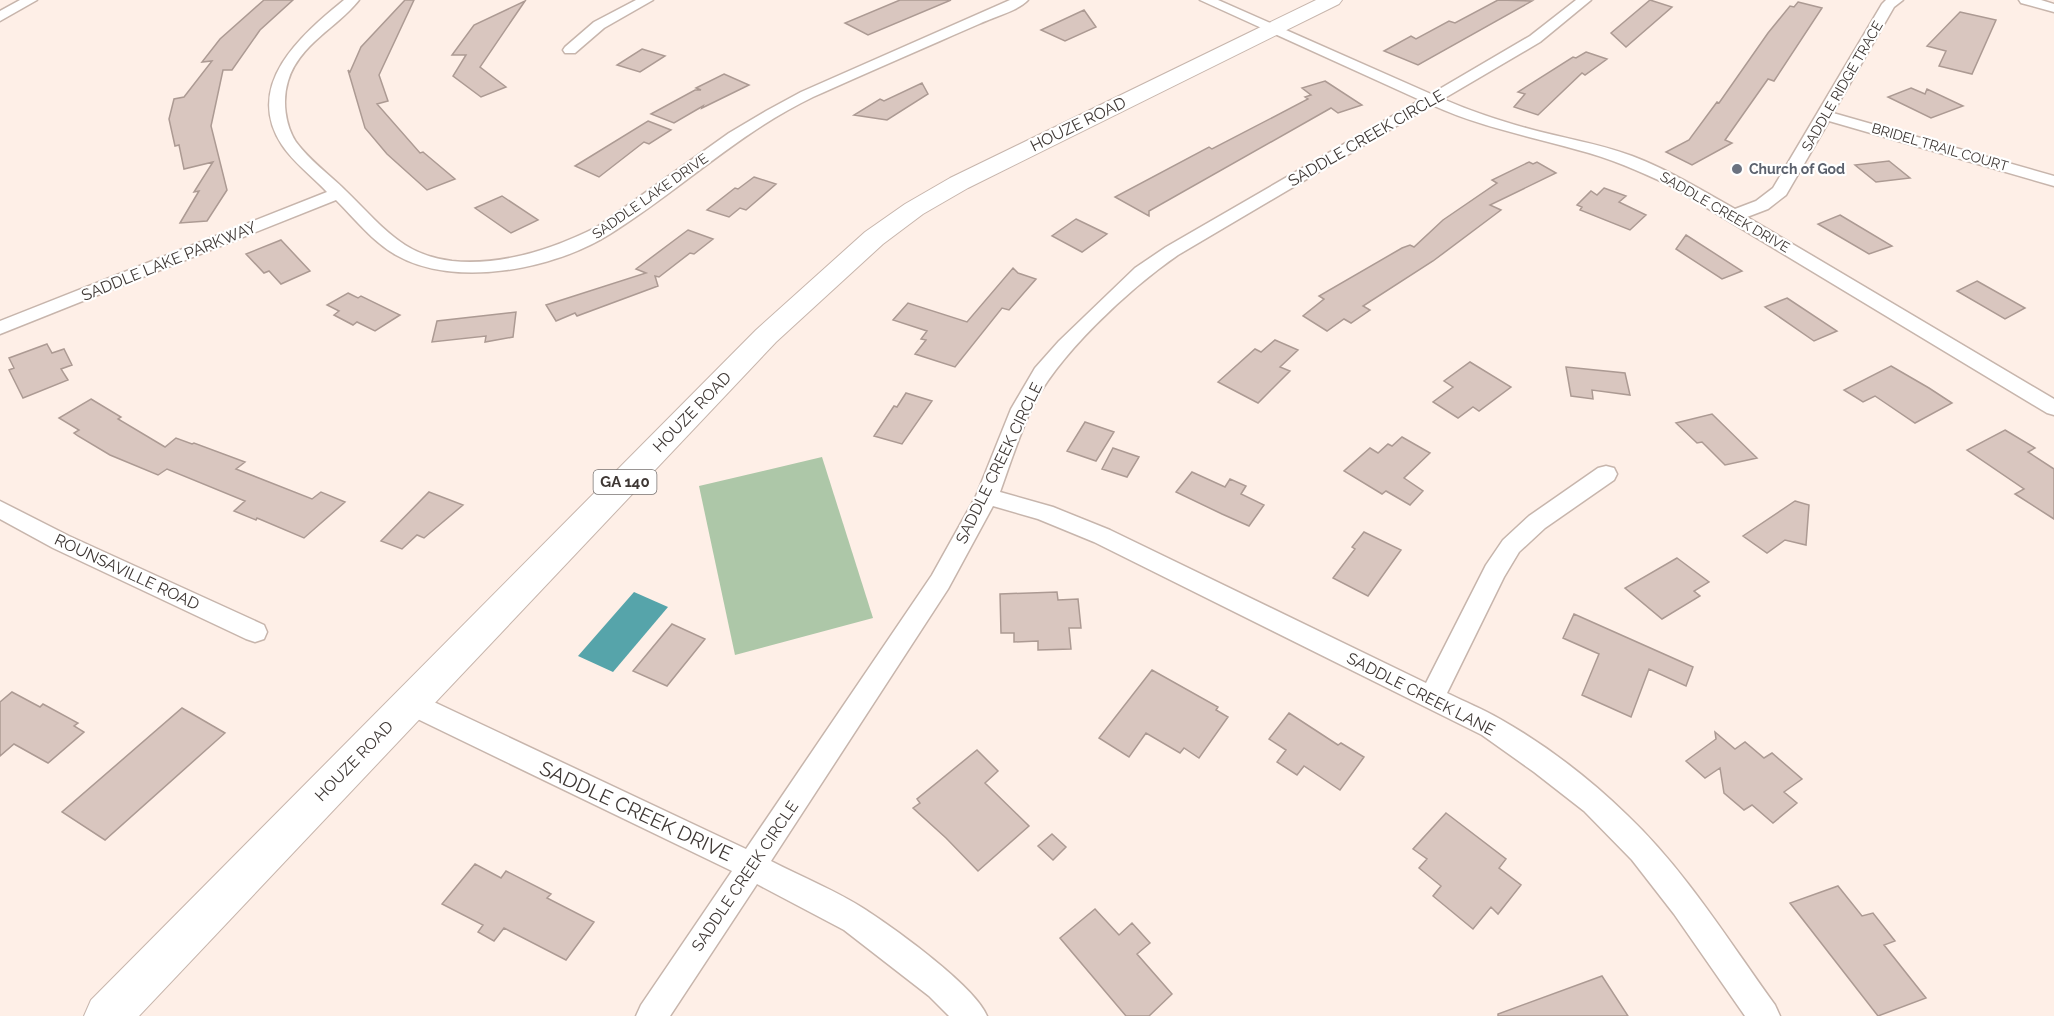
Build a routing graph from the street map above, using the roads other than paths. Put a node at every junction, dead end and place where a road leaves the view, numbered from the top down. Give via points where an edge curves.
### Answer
1 (30, 0) edge
2 (352, 0) edge
3 (646, 0) edge
4 (1021, 0) edge
5 (1207, 0) edge
6 (1332, 0) edge
7 (1584, 0) edge
8 (1896, 0) edge
9 (2026, 0) edge
10 (2054, 8) edge
11 (0, 17) edge
12 (1272, 30) junction
13 (570, 50) dead end
14 (1431, 100) junction
15 (1825, 115) junction
16 (2054, 181) edge
17 (339, 193) junction
18 (1734, 215) junction
19 (0, 328) edge
20 (2054, 408) edge
21 (1606, 474) dead end
22 (987, 496) junction
23 (0, 509) edge
24 (255, 632) dead end
25 (1432, 698) junction
26 (410, 703) junction
27 (752, 866) junction
28 (107, 1016) edge
29 (652, 1016) edge
30 (970, 1016) edge
31 (1764, 1016) edge

1 - 11 street
2 - 17 street, SADDLE LAKE DRIVE via 300,47 286,67 275,108 279,127 289,144
3 - 13 street via 599,26
4 - 17 street, SADDLE LAKE DRIVE via 771,114 603,231 558,252 488,266 423,260 393,245
5 - 12 street
6 - 12 main road, HOUZE ROAD / GA 140
7 - 14 street, SADDLE CREEK CIRCLE via 1535,39
8 - 15 street, SADDLE RIDGE TRACE via 1889,4
9 - 10 street
12 - 14 street, SADDLE CREEK DRIVE
12 - 26 main road, HOUZE ROAD / GA 140 via 959,183 874,238 766,336
14 - 18 street, SADDLE CREEK DRIVE via 1492,123 1627,159 1676,181
14 - 22 street, SADDLE CREEK CIRCLE via 1172,250 1141,272 1042,373 1021,409
15 - 16 street, BRIDEL TRAIL COURT
15 - 18 street, SADDLE RIDGE TRACE via 1780,191 1762,205
17 - 19 street, SADDLE LAKE PARKWAY
18 - 20 street, SADDLE CREEK DRIVE
21 - 25 street via 1537,522 1511,546 1494,572
22 - 25 street, SADDLE CREEK LANE via 1102,536
22 - 27 street, SADDLE CREEK CIRCLE via 940,582
23 - 24 street, ROUNSAVILLE ROAD via 61,542
25 - 31 street, SADDLE CREEK LANE via 1500,733 1595,803 1642,851
26 - 27 street, SADDLE CREEK DRIVE
26 - 28 main road, HOUZE ROAD / GA 140
27 - 29 street, SADDLE CREEK CIRCLE
27 - 30 street, SADDLE CREEK DRIVE via 855,920 940,985

